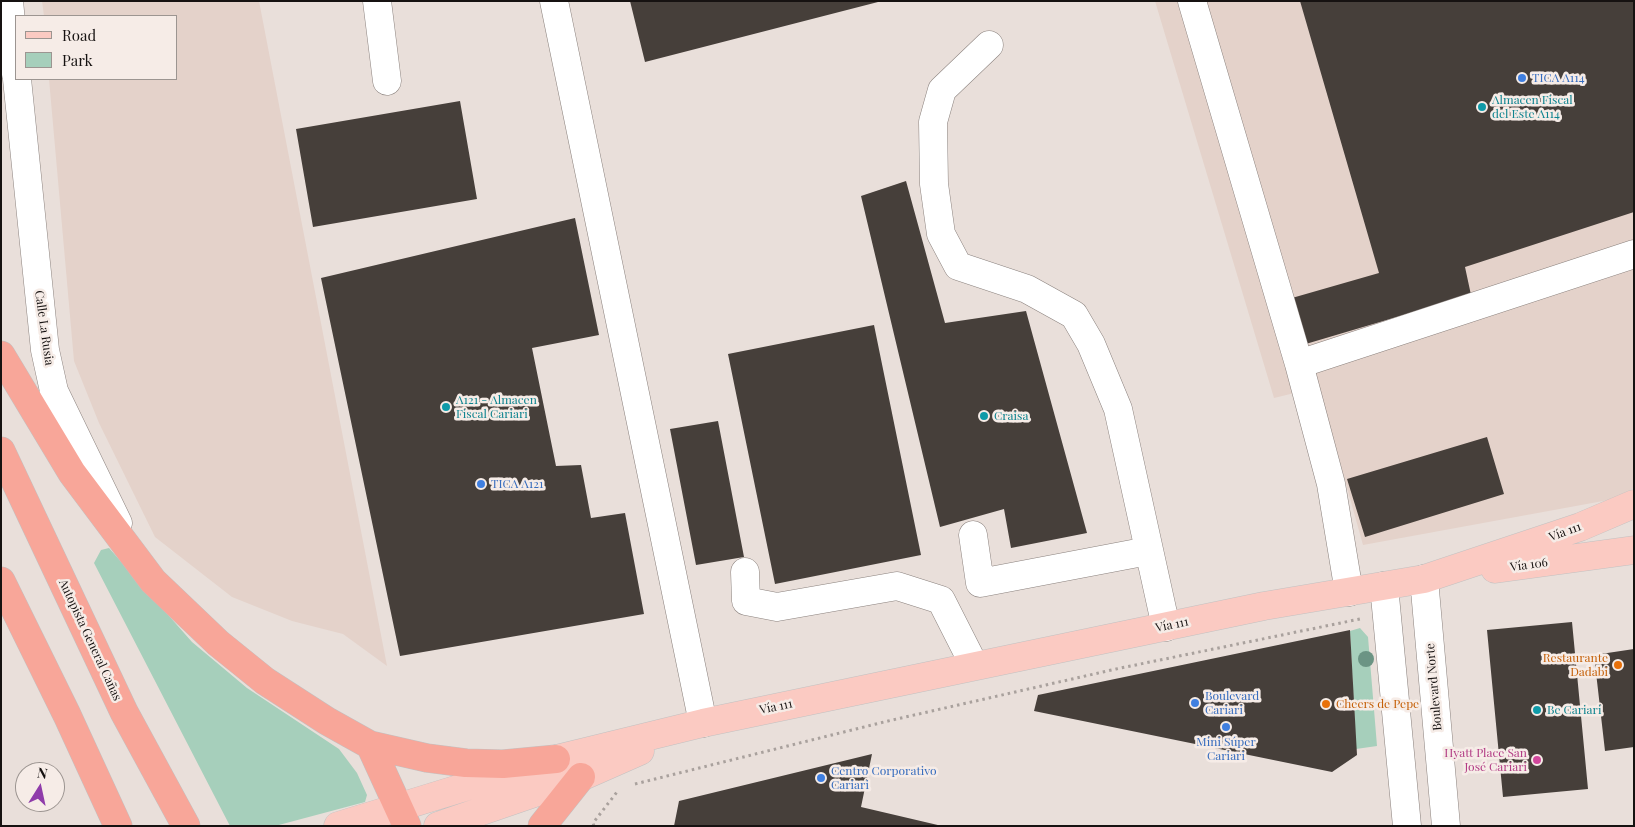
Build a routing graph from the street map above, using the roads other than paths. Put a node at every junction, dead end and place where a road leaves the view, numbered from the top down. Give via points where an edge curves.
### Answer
1 (9, 1) edge
2 (377, 1) edge
3 (554, 1) edge
4 (1192, 1) edge
5 (990, 45) dead end
6 (15, 64) edge
7 (17, 80) edge
8 (387, 81) dead end
9 (1634, 254) edge
10 (1, 355) edge
11 (1299, 364) junction
12 (1, 451) edge
13 (1634, 504) edge
14 (973, 535) dead end
15 (1634, 550) edge
16 (1148, 551) junction
17 (135, 558) junction
18 (745, 572) dead end
19 (1424, 579) junction
20 (1, 581) edge
21 (1384, 586) junction
22 (1349, 592) junction
23 (1166, 627) junction
24 (974, 665) junction
25 (703, 723) junction
26 (370, 744) junction
27 (556, 759) junction
28 (582, 777) junction
29 (403, 816) edge
30 (118, 826) edge
31 (186, 826) edge
32 (338, 826) edge
33 (438, 826) edge
34 (542, 826) edge
35 (1407, 826) edge
36 (1446, 826) edge

1 - 6 street
2 - 8 street
3 - 25 street
4 - 11 street
5 - 16 street via 942,90 934,122 934,184 941,234 958,266 1027,289 1074,315 1091,344 1118,409
7 - 17 street, Calle La Rusia via 45,350 54,390
9 - 11 street
10 - 17 highway via 72,473
11 - 22 street via 1331,484
12 - 31 highway, Autopista General Cañas via 124,712
13 - 19 main road, Vía 111 via 1564,533
14 - 16 street via 980,583
15 - 19 main road, Vía 106
16 - 23 street
17 - 26 highway via 153,581 218,643 265,681
18 - 24 street via 746,601 777,607 897,586 941,600
19 - 21 main road, Vía 111
19 - 36 street, Boulevard Norte
20 - 30 highway
21 - 22 main road, Vía 111
21 - 35 street
22 - 23 main road, Vía 111
23 - 24 main road, Vía 111
24 - 25 main road, Vía 111
25 - 27 main road, Vía 111
25 - 28 main road, Vía 111
26 - 27 highway via 427,758 466,763 503,764
26 - 29 highway
27 - 29 main road, Vía 111
28 - 33 main road, Vía 111
28 - 34 highway
29 - 32 main road, Vía 111

